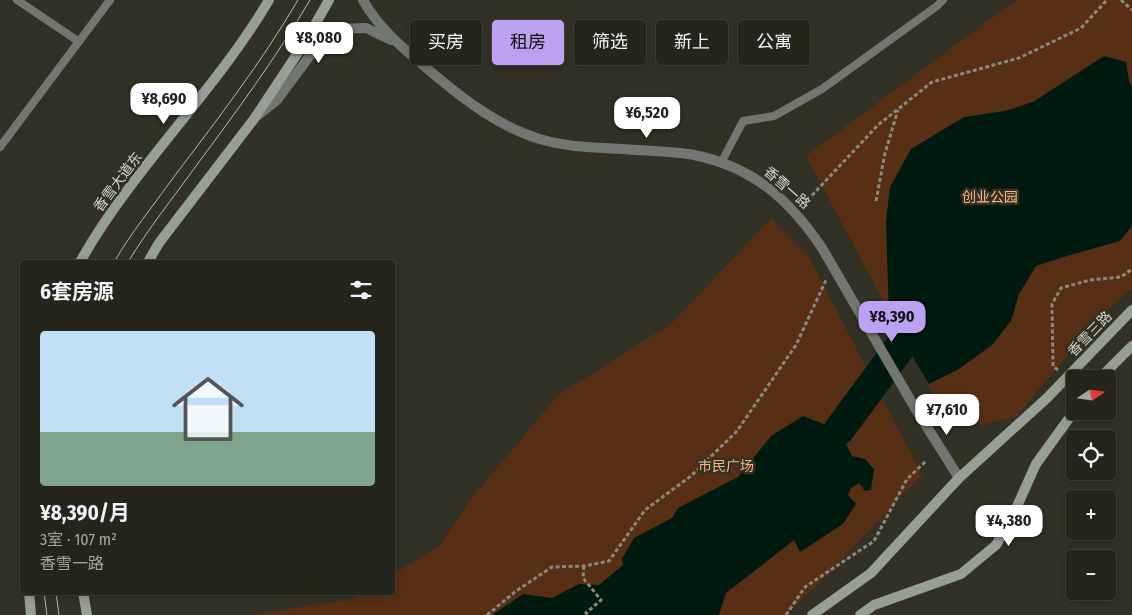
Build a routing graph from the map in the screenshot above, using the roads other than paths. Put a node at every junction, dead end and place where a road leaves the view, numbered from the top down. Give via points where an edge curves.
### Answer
1 (17, 0) edge
2 (110, 0) edge
3 (269, 0) edge
4 (329, 0) edge
5 (363, 0) edge
6 (943, 0) edge
7 (78, 41) junction
8 (397, 43) junction
9 (254, 119) junction
10 (0, 147) edge
11 (721, 163) junction
12 (81, 260) edge
13 (149, 260) edge
14 (1132, 310) edge
15 (1132, 346) edge
16 (1108, 370) edge
17 (1068, 420) edge
18 (959, 478) junction
19 (29, 595) edge
20 (84, 595) edge
21 (29, 612) edge
22 (87, 615) edge
23 (812, 615) edge
24 (860, 615) edge

1 - 7 lane
2 - 7 lane
3 - 12 street, 香雪大道东 via 233,55 113,210
4 - 9 street
5 - 8 street
6 - 11 lane via 822,89 774,116 743,121
7 - 10 lane
8 - 9 street via 366,28 335,29 322,38 277,100
8 - 11 street, 香雪一路 via 444,82 513,129 546,141 693,155
9 - 13 street
11 - 18 street, 香雪一路 via 750,174 806,224
14 - 18 street, 香雪三路 via 1047,398
15 - 16 street
17 - 24 street via 1036,464 996,545 961,574 874,605
18 - 23 street, 香雪三路 via 871,573
19 - 21 street
20 - 22 street

